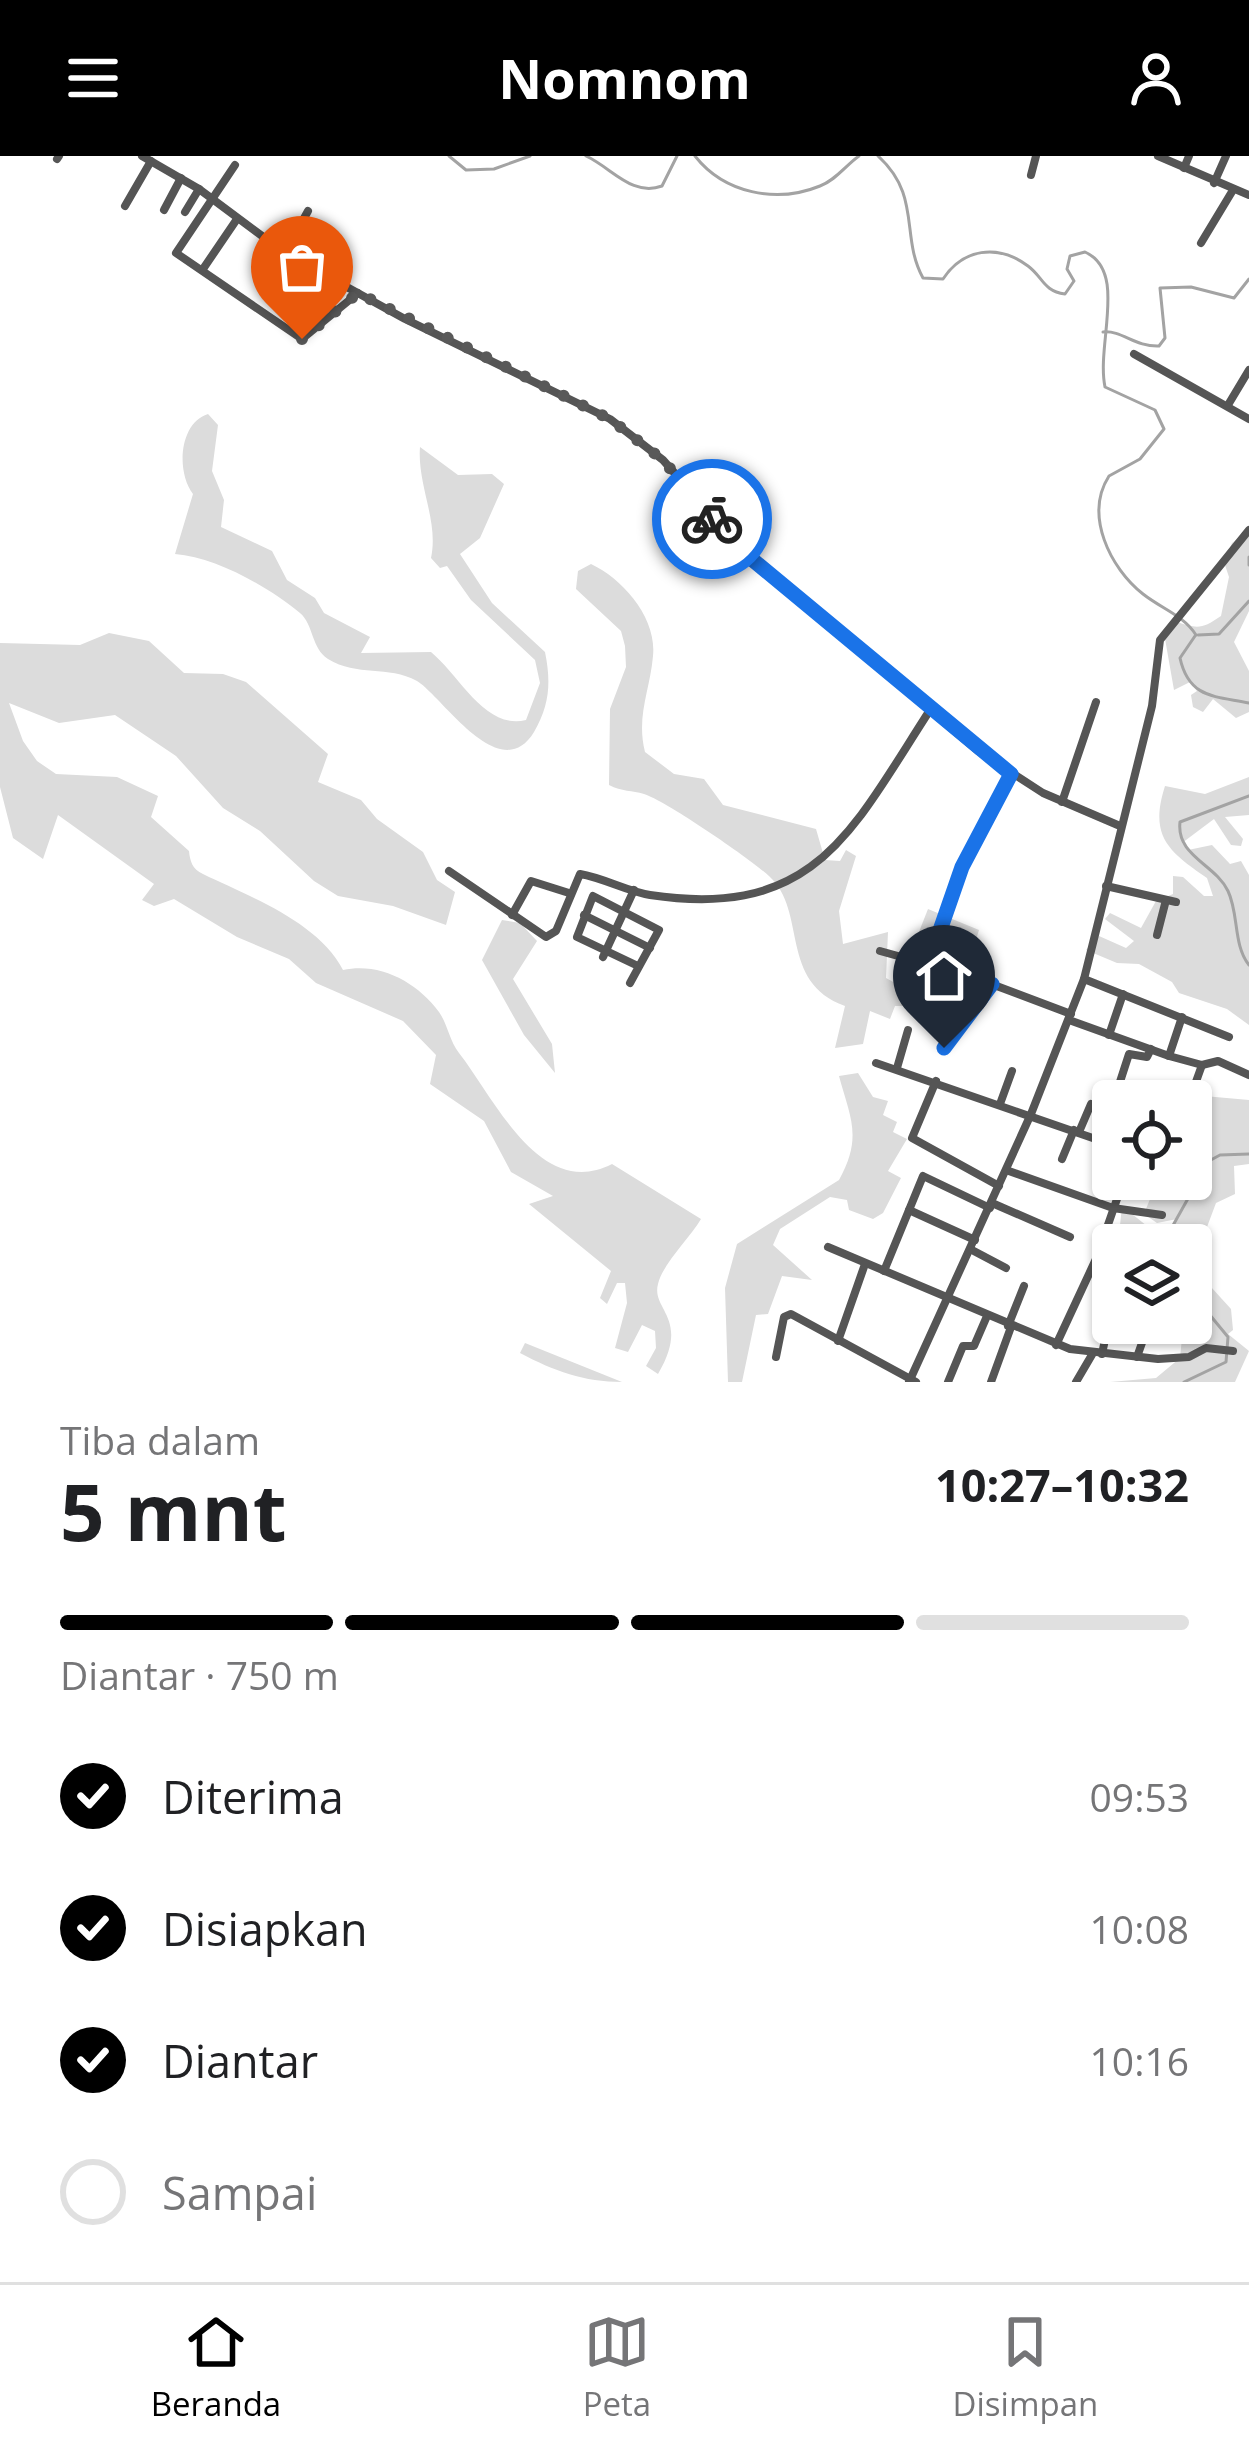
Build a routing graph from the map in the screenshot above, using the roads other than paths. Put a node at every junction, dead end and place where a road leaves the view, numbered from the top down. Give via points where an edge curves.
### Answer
1 (1036, 156) edge
2 (1158, 156) edge
3 (1189, 156) edge
4 (1226, 156) edge
5 (146, 159) edge
6 (235, 165) dead end
7 (1184, 168) junction
8 (1031, 175) dead end
9 (181, 178) junction
10 (1214, 183) junction
11 (199, 189) junction
12 (1233, 190) junction
13 (1249, 195) edge
14 (209, 198) junction
15 (125, 206) dead end
16 (164, 209) dead end
17 (308, 211) dead end
18 (185, 212) dead end
19 (237, 219) junction
20 (1201, 243) dead end
21 (285, 253) junction
22 (203, 268) junction
23 (358, 293) junction
24 (1134, 353) dead end
25 (1249, 370) edge
26 (1228, 405) junction
27 (1249, 418) edge
28 (1249, 530) edge
29 (1096, 702) dead end
30 (930, 710) junction
31 (1011, 774) junction
32 (1063, 802) junction
33 (1120, 826) junction
34 (449, 871) dead end
35 (1106, 886) junction
36 (634, 890) junction
37 (569, 892) junction
38 (625, 911) junction
39 (512, 915) junction
40 (584, 915) junction
41 (615, 930) junction
42 (1157, 935) dead end
43 (650, 948) junction
44 (880, 951) dead end
45 (605, 953) junction
46 (929, 962) junction
47 (638, 966) junction
48 (1084, 979) junction
49 (630, 983) dead end
50 (992, 984) junction
51 (1123, 994) junction
52 (1070, 1017) junction
53 (1183, 1017) junction
54 (908, 1030) dead end
55 (1109, 1035) junction
56 (1229, 1036) dead end
57 (944, 1048) dead end
58 (1150, 1049) junction
59 (1169, 1056) junction
60 (877, 1063) dead end
61 (1202, 1065) junction
62 (897, 1069) junction
63 (1012, 1072) dead end
64 (1249, 1075) edge
65 (1121, 1080) edge
66 (1197, 1080) edge
67 (936, 1081) junction
68 (1000, 1104) junction
69 (1091, 1104) dead end
70 (1031, 1114) junction
71 (1077, 1131) junction
72 (1092, 1137) edge
73 (1062, 1159) dead end
74 (1006, 1170) junction
75 (999, 1186) junction
76 (1116, 1200) edge
77 (991, 1205) junction
78 (1113, 1208) junction
79 (909, 1210) junction
80 (1162, 1215) dead end
81 (1108, 1224) edge
82 (1070, 1238) dead end
83 (972, 1245) junction
84 (828, 1247) dead end
85 (865, 1264) junction
86 (1092, 1267) edge
87 (1006, 1268) dead end
88 (884, 1271) junction
89 (1024, 1286) dead end
90 (946, 1300) junction
91 (987, 1316) junction
92 (1010, 1326) junction
93 (838, 1341) junction
94 (1100, 1344) edge
95 (1142, 1344) edge
96 (1056, 1346) junction
97 (1233, 1351) dead end
98 (1097, 1353) junction
99 (776, 1357) dead end
100 (1137, 1357) junction
101 (912, 1381) edge
102 (948, 1382) edge
103 (992, 1382) edge
104 (1076, 1382) edge

1 - 8 street
2 - 7 street
3 - 7 street
4 - 10 street
5 - 9 street
5 - 15 street
6 - 14 street
7 - 10 street
9 - 11 street
9 - 16 street
10 - 12 street
11 - 14 street
11 - 18 street
12 - 13 street
12 - 20 street
14 - 19 street
14 - 22 street via 176,251
17 - 21 street
19 - 21 street
19 - 22 street
21 - 23 street
22 - 23 street via 302,339
23 - 30 street via 610,419 663,460 748,556
24 - 26 street
25 - 26 street
26 - 27 street
28 - 33 street via 1166,626
29 - 32 street
30 - 31 street
30 - 36 street via 851,831 804,876 740,895
31 - 32 street
31 - 46 street via 962,867
32 - 33 street
33 - 35 street
34 - 39 street
35 - 42 street via 1171,901
35 - 48 street
36 - 37 street via 580,874
36 - 38 street
37 - 39 street via 531,880
37 - 39 street via 549,937
38 - 40 street via 592,896
38 - 41 street
38 - 43 street via 659,930
40 - 41 street
40 - 45 street via 577,937
41 - 43 street
41 - 45 street
43 - 47 street
44 - 46 street
45 - 47 street
46 - 50 street
47 - 49 street
48 - 51 street
48 - 52 street
50 - 52 street
50 - 57 street
51 - 53 street
51 - 55 street
52 - 55 street
52 - 70 street
53 - 56 street
53 - 59 street
54 - 62 street
55 - 58 street
58 - 59 street
58 - 65 street via 1147,1057 1130,1054
59 - 61 street
60 - 62 street
61 - 64 street via 1218,1061
61 - 66 street
62 - 67 street
63 - 68 street
67 - 68 street
67 - 75 street via 912,1138
68 - 70 street
69 - 71 street
70 - 71 street
70 - 74 street
71 - 72 street
71 - 73 street
74 - 75 street
74 - 78 street
75 - 77 street
76 - 78 street
77 - 79 street via 927,1175
77 - 82 street
77 - 83 street
78 - 80 street
78 - 81 street
79 - 83 street
79 - 88 street
83 - 87 street
83 - 90 street
84 - 85 street
85 - 88 street
85 - 93 street
86 - 96 street
88 - 90 street
89 - 92 street
90 - 91 street
90 - 101 street
91 - 92 street
91 - 102 street
92 - 96 street
92 - 103 street
93 - 99 street via 787,1314
93 - 101 street
94 - 98 street
95 - 100 street
96 - 98 street
97 - 100 street
98 - 100 street
98 - 104 street

